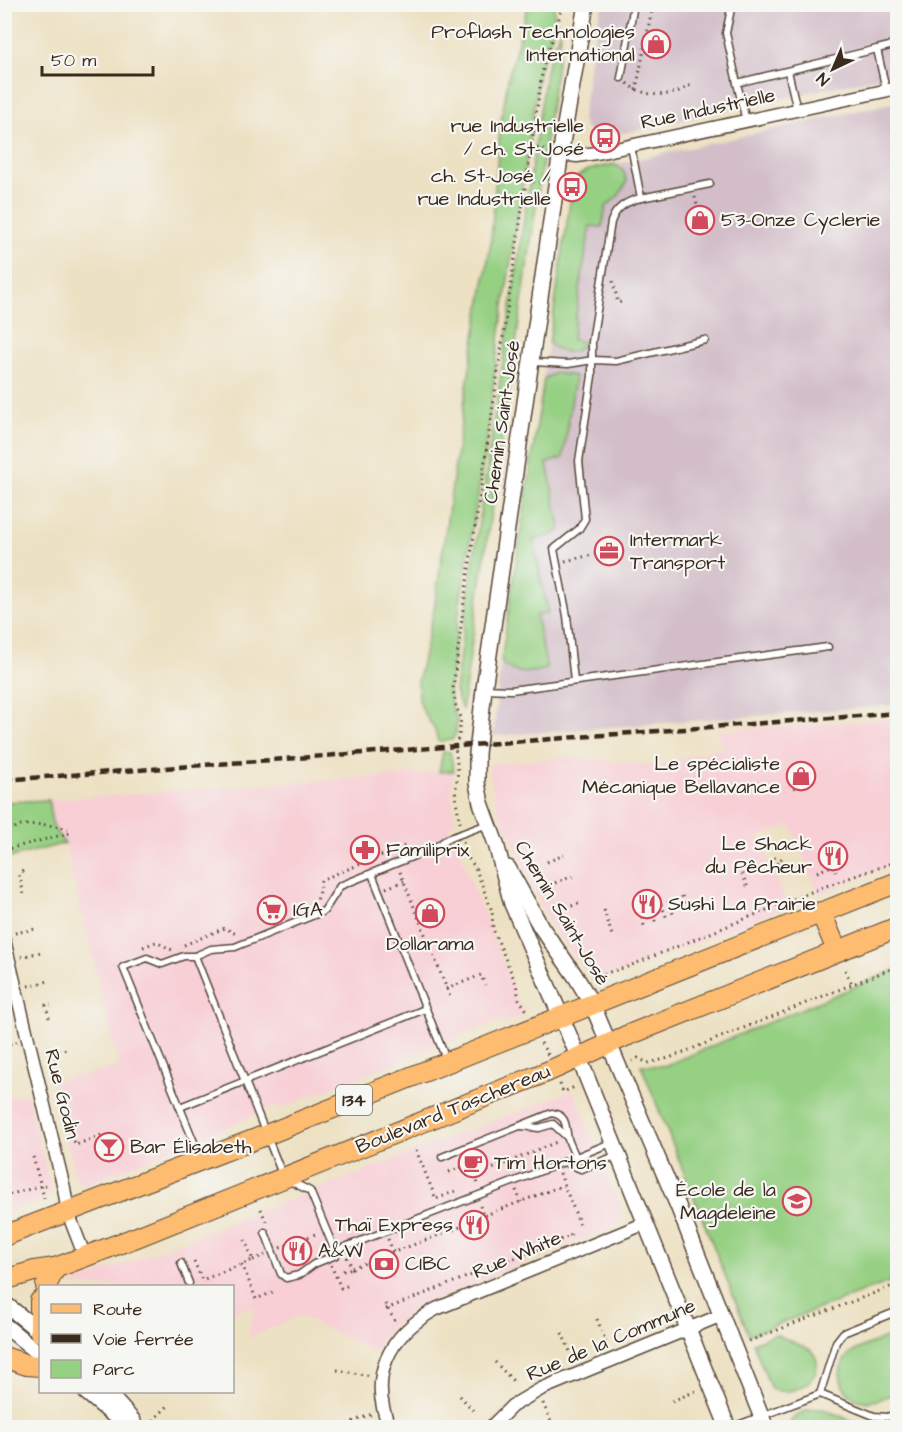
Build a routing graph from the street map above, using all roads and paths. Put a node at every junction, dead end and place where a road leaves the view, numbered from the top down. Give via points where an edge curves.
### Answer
1 (562, 4) edge
2 (586, 4) edge
3 (626, 4) edge
4 (653, 4) edge
5 (732, 4) edge
6 (634, 5) edge
7 (897, 44) edge
8 (877, 50) junction
9 (788, 71) junction
10 (621, 78) dead end
11 (693, 83) dead end
12 (737, 83) junction
13 (892, 89) edge
14 (797, 110) junction
15 (746, 121) junction
16 (534, 131) junction
17 (546, 134) dead end
18 (631, 146) junction
19 (561, 153) junction
20 (527, 180) junction
21 (539, 183) dead end
22 (710, 184) dead end
23 (641, 198) junction
24 (697, 207) dead end
25 (699, 213) dead end
26 (613, 281) dead end
27 (609, 305) dead end
28 (705, 340) dead end
29 (593, 360) junction
30 (532, 362) junction
31 (601, 553) dead end
32 (557, 563) junction
33 (828, 647) dead end
34 (574, 681) junction
35 (484, 689) junction
36 (802, 784) dead end
37 (794, 788) dead end
38 (459, 817) dead end
39 (488, 824) junction
40 (4, 834) edge
41 (496, 844) junction
42 (464, 845) dead end
43 (405, 846) dead end
44 (4, 850) edge
45 (564, 855) dead end
46 (774, 857) dead end
47 (782, 858) dead end
48 (897, 861) edge
49 (547, 862) dead end
50 (740, 868) dead end
51 (400, 870) dead end
52 (23, 871) dead end
53 (836, 871) dead end
54 (817, 872) dead end
55 (372, 874) junction
56 (573, 876) dead end
57 (404, 881) junction
58 (897, 882) edge
59 (555, 883) dead end
60 (748, 888) dead end
61 (379, 891) junction
62 (24, 894) dead end
63 (682, 896) dead end
64 (583, 902) dead end
65 (668, 902) dead end
66 (661, 904) dead end
67 (308, 905) dead end
68 (566, 908) dead end
69 (650, 909) dead end
70 (604, 910) dead end
71 (687, 911) dead end
72 (821, 912) junction
73 (639, 913) dead end
74 (423, 915) dead end
75 (674, 916) dead end
76 (418, 917) junction
77 (667, 919) dead end
78 (656, 923) dead end
79 (897, 927) edge
80 (645, 928) dead end
81 (35, 929) dead end
82 (245, 930) dead end
83 (612, 935) dead end
84 (10, 936) edge
85 (136, 950) dead end
86 (837, 951) junction
87 (41, 952) dead end
88 (195, 956) junction
89 (21, 957) dead end
90 (897, 966) edge
91 (845, 970) dead end
92 (512, 975) junction
93 (506, 977) dead end
94 (594, 978) dead end
95 (448, 980) dead end
96 (49, 981) dead end
97 (444, 981) junction
98 (852, 984) junction
99 (485, 985) dead end
100 (28, 986) dead end
101 (446, 989) junction
102 (450, 999) dead end
103 (592, 1004) junction
104 (51, 1005) dead end
105 (425, 1009) junction
106 (528, 1011) dead end
107 (562, 1017) junction
108 (49, 1018) dead end
109 (17, 1042) dead end
110 (610, 1043) junction
111 (4, 1045) edge
112 (67, 1049) dead end
113 (58, 1051) dead end
114 (579, 1058) junction
115 (638, 1059) dead end
116 (447, 1063) junction
117 (244, 1081) junction
118 (573, 1088) dead end
119 (563, 1092) dead end
120 (180, 1107) junction
121 (520, 1126) junction
122 (104, 1134) dead end
123 (266, 1136) junction
124 (564, 1139) junction
125 (74, 1141) dead end
126 (616, 1148) junction
127 (416, 1150) dead end
128 (110, 1154) dead end
129 (465, 1154) dead end
130 (33, 1157) dead end
131 (442, 1157) dead end
132 (576, 1157) junction
133 (112, 1160) dead end
134 (202, 1161) junction
135 (564, 1162) junction
136 (469, 1164) junction
137 (449, 1172) dead end
138 (561, 1175) dead end
139 (475, 1176) junction
140 (284, 1178) junction
141 (51, 1184) dead end
142 (564, 1185) junction
143 (40, 1186) junction
144 (479, 1186) dead end
145 (456, 1191) dead end
146 (4, 1196) edge
147 (45, 1201) dead end
148 (479, 1204) dead end
149 (261, 1209) dead end
150 (68, 1213) junction
151 (484, 1217) junction
152 (646, 1223) junction
153 (266, 1224) dead end
154 (581, 1227) dead end
155 (265, 1232) dead end
156 (569, 1232) dead end
157 (319, 1233) dead end
158 (4, 1236) edge
159 (245, 1240) dead end
160 (560, 1240) junction
161 (274, 1244) dead end
162 (563, 1248) dead end
163 (336, 1255) dead end
164 (262, 1256) dead end
165 (85, 1257) junction
166 (347, 1257) dead end
167 (253, 1260) junction
168 (194, 1261) dead end
169 (181, 1263) dead end
170 (242, 1264) junction
171 (331, 1264) dead end
172 (360, 1264) junction
173 (55, 1268) junction
174 (351, 1268) junction
175 (362, 1269) dead end
176 (343, 1271) dead end
177 (4, 1280) edge
178 (189, 1283) dead end
179 (897, 1284) edge
180 (46, 1285) edge
181 (350, 1285) dead end
182 (276, 1291) dead end
183 (407, 1301) junction
184 (4, 1303) edge
185 (385, 1304) dead end
186 (409, 1307) dead end
187 (386, 1309) junction
188 (897, 1311) edge
189 (722, 1315) junction
190 (597, 1319) dead end
191 (4, 1325) edge
192 (398, 1325) dead end
193 (688, 1329) junction
194 (39, 1331) edge
195 (562, 1333) dead end
196 (749, 1341) dead end
197 (606, 1342) dead end
198 (39, 1353) edge
199 (572, 1356) dead end
200 (4, 1357) edge
201 (495, 1362) dead end
202 (39, 1366) edge
203 (337, 1370) dead end
204 (371, 1376) dead end
205 (514, 1382) dead end
206 (696, 1391) dead end
207 (87, 1393) edge
208 (108, 1393) edge
209 (820, 1394) junction
210 (460, 1396) dead end
211 (542, 1401) dead end
212 (672, 1401) dead end
213 (169, 1405) dead end
214 (897, 1413) edge
215 (372, 1414) dead end
216 (476, 1414) dead end
217 (764, 1421) edge
218 (146, 1424) edge
219 (347, 1424) dead end
220 (552, 1424) dead end
221 (129, 1428) edge
222 (390, 1428) edge
223 (490, 1428) edge
224 (729, 1428) edge

1 - 16 path, Chemin Saint-José via 544,66
2 - 19 street, Chemin Saint-José
3 - 6 lane
4 - 11 path via 635,89 660,96 685,90
5 - 12 lane via 726,33
6 - 10 lane
7 - 8 lane
8 - 9 lane
8 - 13 lane
9 - 12 lane
9 - 14 lane
12 - 15 lane
13 - 14 street, Rue Industrielle
14 - 15 street, Rue Industrielle
15 - 18 street, Rue Industrielle
16 - 17 path
16 - 20 path, Chemin Saint-José
18 - 19 street, Rue Industrielle via 581,156
18 - 23 lane
19 - 30 street, Chemin Saint-José
20 - 21 path
20 - 38 path, Chemin Saint-José via 453,688 461,717 455,795
22 - 23 lane
23 - 29 lane via 624,204 612,218 592,342
24 - 25 path
26 - 27 path via 619,303
28 - 29 lane via 616,361
29 - 30 lane via 568,364
29 - 32 lane via 579,461 585,519 579,529 554,549
30 - 35 street, Chemin Saint-José
31 - 32 path
32 - 34 lane
33 - 34 lane
34 - 35 lane via 503,691
35 - 39 street, Chemin Saint-José via 477,773
36 - 37 path
39 - 41 street, Chemin Saint-José
39 - 55 lane
40 - 44 path via 31,825 52,825 69,831
41 - 103 street, Chemin Saint-José via 536,919
41 - 107 street, Chemin Saint-José via 512,904
42 - 92 path via 492,911 493,929
43 - 67 path via 321,880 316,902
45 - 49 path
46 - 47 path via 777,863
48 - 94 path
50 - 60 path
51 - 57 path
52 - 62 path via 20,874
53 - 54 path via 834,865
55 - 61 lane
55 - 88 lane via 340,886 324,911 235,947
56 - 59 path
57 - 61 path
57 - 76 path
58 - 72 main road, 134
61 - 105 lane
63 - 71 path
64 - 68 path
65 - 75 path
66 - 77 path
69 - 78 path
70 - 83 path
72 - 86 main road
72 - 103 main road, 134
73 - 80 path
74 - 76 path
76 - 97 path
79 - 86 main road, Boulevard Taschereau / 134
81 - 84 path
82 - 85 path via 236,934 225,928 171,950 156,942
84 - 150 street, Rue Godin
86 - 110 main road, Boulevard Taschereau / 134
87 - 89 path
88 - 117 lane
88 - 120 lane via 162,964 147,958 123,967
90 - 98 path
91 - 98 path
92 - 93 path
92 - 106 path via 519,999
95 - 97 path
96 - 100 path
97 - 101 path
98 - 115 path via 669,1059 648,1063
99 - 101 path via 481,975
101 - 102 path
103 - 107 main road, 134
103 - 110 street, Chemin Saint-José
104 - 108 path via 46,1005
105 - 116 lane
105 - 117 lane
107 - 114 street, Chemin Saint-José
107 - 116 main road, 134
109 - 111 path
110 - 114 main road, Boulevard Taschereau / 134
110 - 189 street, Chemin Saint-José
112 - 113 path
114 - 126 street, Chemin Saint-José
114 - 140 main road, Boulevard Taschereau / 134
116 - 123 main road, 134
117 - 120 lane
117 - 123 lane
118 - 119 path, Boulevard Taschereau
120 - 134 lane
121 - 124 lane via 539,1128 554,1124
121 - 124 lane via 556,1113 567,1123
121 - 131 lane
122 - 125 path via 76,1145
123 - 134 main road, 134
123 - 140 lane
124 - 132 lane
124 - 139 path
126 - 132 lane
126 - 135 lane via 581,1169
126 - 152 street, Chemin Saint-José
127 - 145 path via 436,1199
128 - 133 path
129 - 136 path
130 - 143 path
132 - 135 lane
134 - 150 main road, 134
135 - 140 lane via 335,1251 310,1191
136 - 137 path
136 - 139 path
138 - 142 path
139 - 144 path
140 - 165 main road, Boulevard Taschereau / 134
141 - 143 path
142 - 151 path
142 - 154 path
143 - 146 path
143 - 147 path
148 - 151 path
149 - 153 path
150 - 158 main road, 134
150 - 165 street, Rue Godin
151 - 172 path
152 - 193 street, Chemin Saint-José
152 - 222 street, Rue White via 436,1310 409,1327 393,1345 383,1368 381,1402
155 - 163 lane via 286,1278
156 - 160 path via 571,1236
157 - 161 path via 277,1250
159 - 167 path
160 - 162 path
160 - 183 path
164 - 167 path
165 - 173 main road, Boulevard Taschereau / 134
166 - 174 path
167 - 170 path
168 - 170 path via 202,1280
169 - 178 lane
170 - 182 path via 256,1299
171 - 181 path via 341,1288
172 - 174 path
172 - 175 path
173 - 177 main road, Boulevard Taschereau / 134
173 - 180 main road
174 - 176 path
179 - 196 path
183 - 186 path
183 - 187 path
184 - 194 street
185 - 187 path
187 - 192 path
188 - 209 lane via 843,1333 832,1351
189 - 193 street, Rue de la Commune
189 - 217 street, Chemin Saint-José
190 - 197 path
191 - 198 street
193 - 223 street, Rue de la Commune via 532,1393
193 - 224 street, Chemin Saint-José
195 - 199 path
200 - 202 main road
201 - 205 path
203 - 204 path
206 - 212 path
207 - 221 street
208 - 218 street
209 - 214 lane via 874,1416
209 - 217 lane
210 - 216 path
211 - 220 path
213 - 218 path
215 - 219 path
217 - 224 lane

